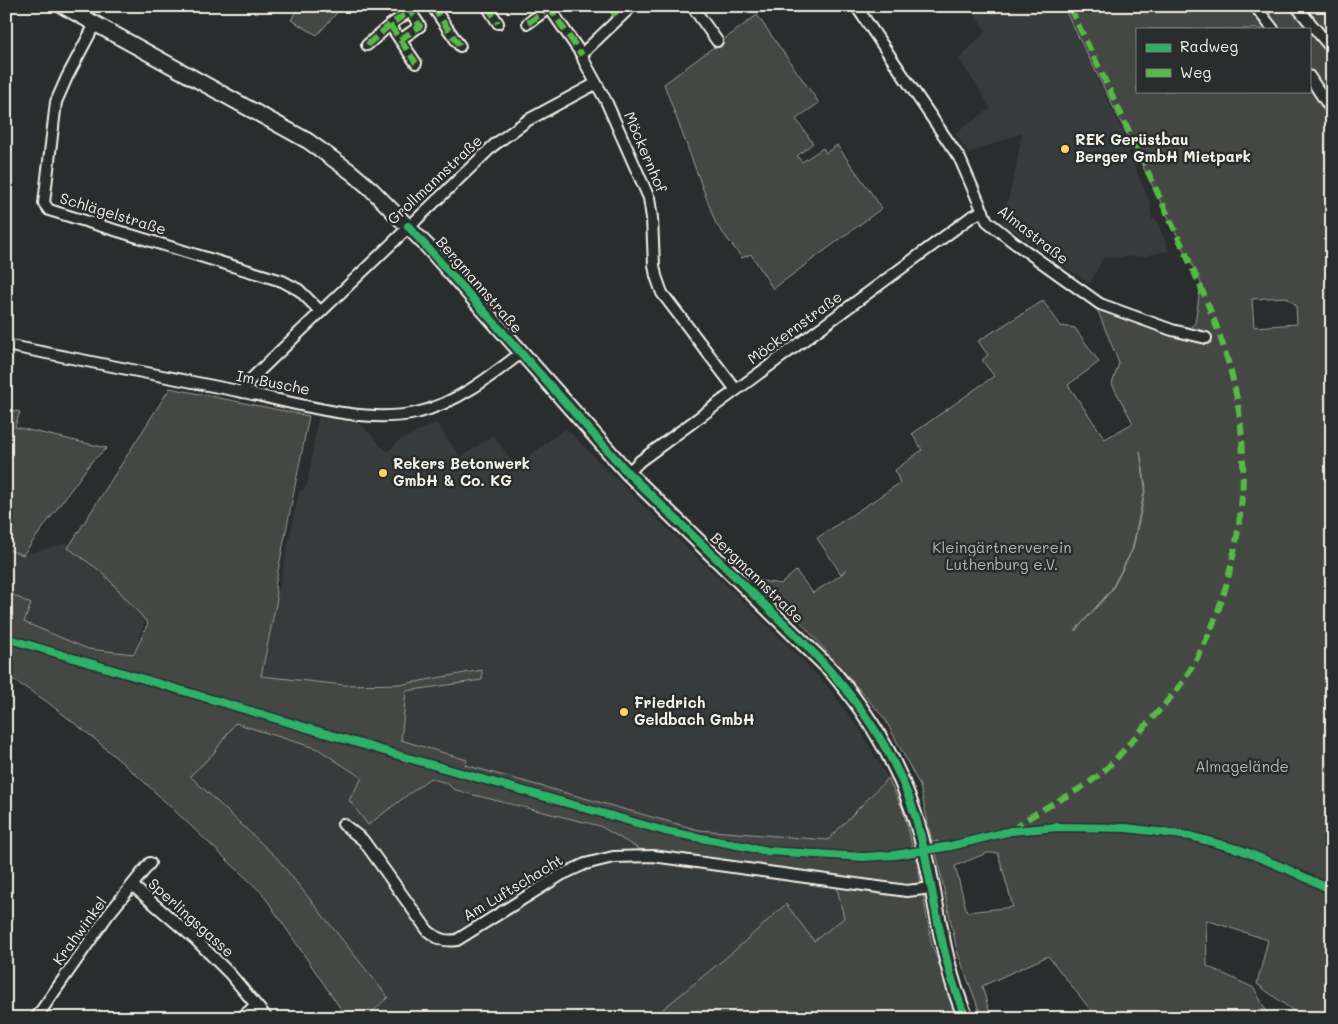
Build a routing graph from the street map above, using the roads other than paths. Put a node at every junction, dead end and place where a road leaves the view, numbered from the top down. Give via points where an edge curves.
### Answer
1 (63, 6) edge
2 (432, 6) edge
3 (487, 6) edge
4 (632, 6) edge
5 (692, 6) edge
6 (856, 6) edge
7 (1254, 6) edge
8 (1296, 6) edge
9 (548, 7) edge
10 (414, 9) edge
11 (528, 22) dead end
12 (498, 23) dead end
13 (95, 24) junction
14 (390, 25) junction
15 (1272, 28) edge
16 (400, 40) junction
17 (717, 41) dead end
18 (367, 45) dead end
19 (460, 46) dead end
20 (1332, 49) edge
21 (582, 55) junction
22 (416, 63) dead end
23 (1310, 78) edge
24 (595, 84) junction
25 (1332, 111) edge
26 (983, 211) junction
27 (408, 226) junction
28 (320, 311) junction
29 (1206, 338) dead end
30 (6, 346) edge
31 (521, 353) junction
32 (736, 390) junction
33 (242, 392) junction
34 (628, 473) junction
35 (343, 824) dead end
36 (150, 863) dead end
37 (133, 886) junction
38 (932, 888) junction
39 (256, 1005) junction
40 (36, 1018) edge
41 (241, 1018) edge
42 (267, 1018) edge
43 (966, 1018) edge

1 - 13 street, Bergmannstraße
2 - 19 street
3 - 12 street
4 - 21 street
5 - 17 street
6 - 26 street, Almastraße via 960,159
7 - 15 street
8 - 20 street
9 - 11 street
9 - 21 street
10 - 14 street
10 - 16 street via 420,26
13 - 27 street, Bergmannstraße via 308,141 351,172
13 - 28 street, Schlägelstraße via 56,102 45,208 282,281 299,290
14 - 16 street
14 - 18 street
16 - 22 street
21 - 24 street
23 - 25 street
24 - 27 street, Grollmannstraße via 511,131
24 - 32 street, Möckernhof via 606,101 649,198 654,265 662,293
26 - 29 street, Almastraße via 987,221 1012,241 1100,304 1172,330
26 - 32 street, Möckernstraße
27 - 28 street, Grollmannstraße
27 - 31 street, Bergmannstraße
28 - 33 street, Grollmannstraße via 249,381
30 - 33 street, Im Busche
31 - 33 street, Im Busche via 456,397 428,410 407,414 360,415
31 - 34 street, Bergmannstraße
32 - 34 street, Möckernstraße
34 - 38 street, Bergmannstraße via 805,644 851,693 880,736 901,778 920,834
35 - 38 street, Am Luftschacht via 363,840 428,931 444,941 457,940 561,875 585,864 613,857 653,856 907,891
36 - 37 street, Krahwinkel
37 - 39 street, Sperlingsgasse via 196,940
37 - 40 street, Krahwinkel via 108,915
38 - 43 street, Bergmannstraße via 947,961
39 - 41 street
39 - 42 street, Sperlingsgasse

